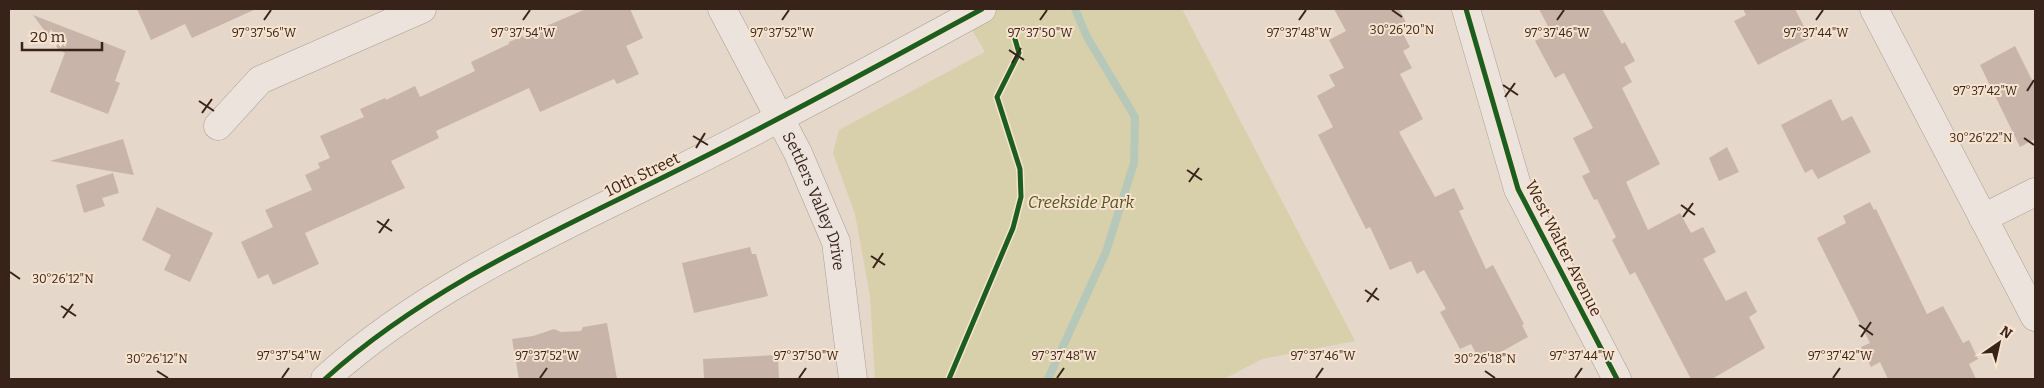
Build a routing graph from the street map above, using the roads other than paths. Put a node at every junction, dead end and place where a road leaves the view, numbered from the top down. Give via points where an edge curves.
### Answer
1 (422, 9) edge
2 (722, 9) edge
3 (982, 9) edge
4 (1466, 9) edge
5 (1874, 9) edge
6 (781, 119) junction
7 (218, 126) dead end
8 (2035, 192) edge
9 (1984, 218) junction
10 (2035, 317) edge
11 (326, 379) edge
12 (853, 379) edge
13 (1617, 379) edge

1 - 7 street via 260,80
2 - 6 street, Settlers Valley Drive
3 - 6 street, 10th Street
4 - 13 street, West Walter Avenue via 1518,189
5 - 9 street
6 - 11 street, 10th Street via 488,265 406,316
6 - 12 street, Settlers Valley Drive via 836,242
8 - 9 street
9 - 10 street

